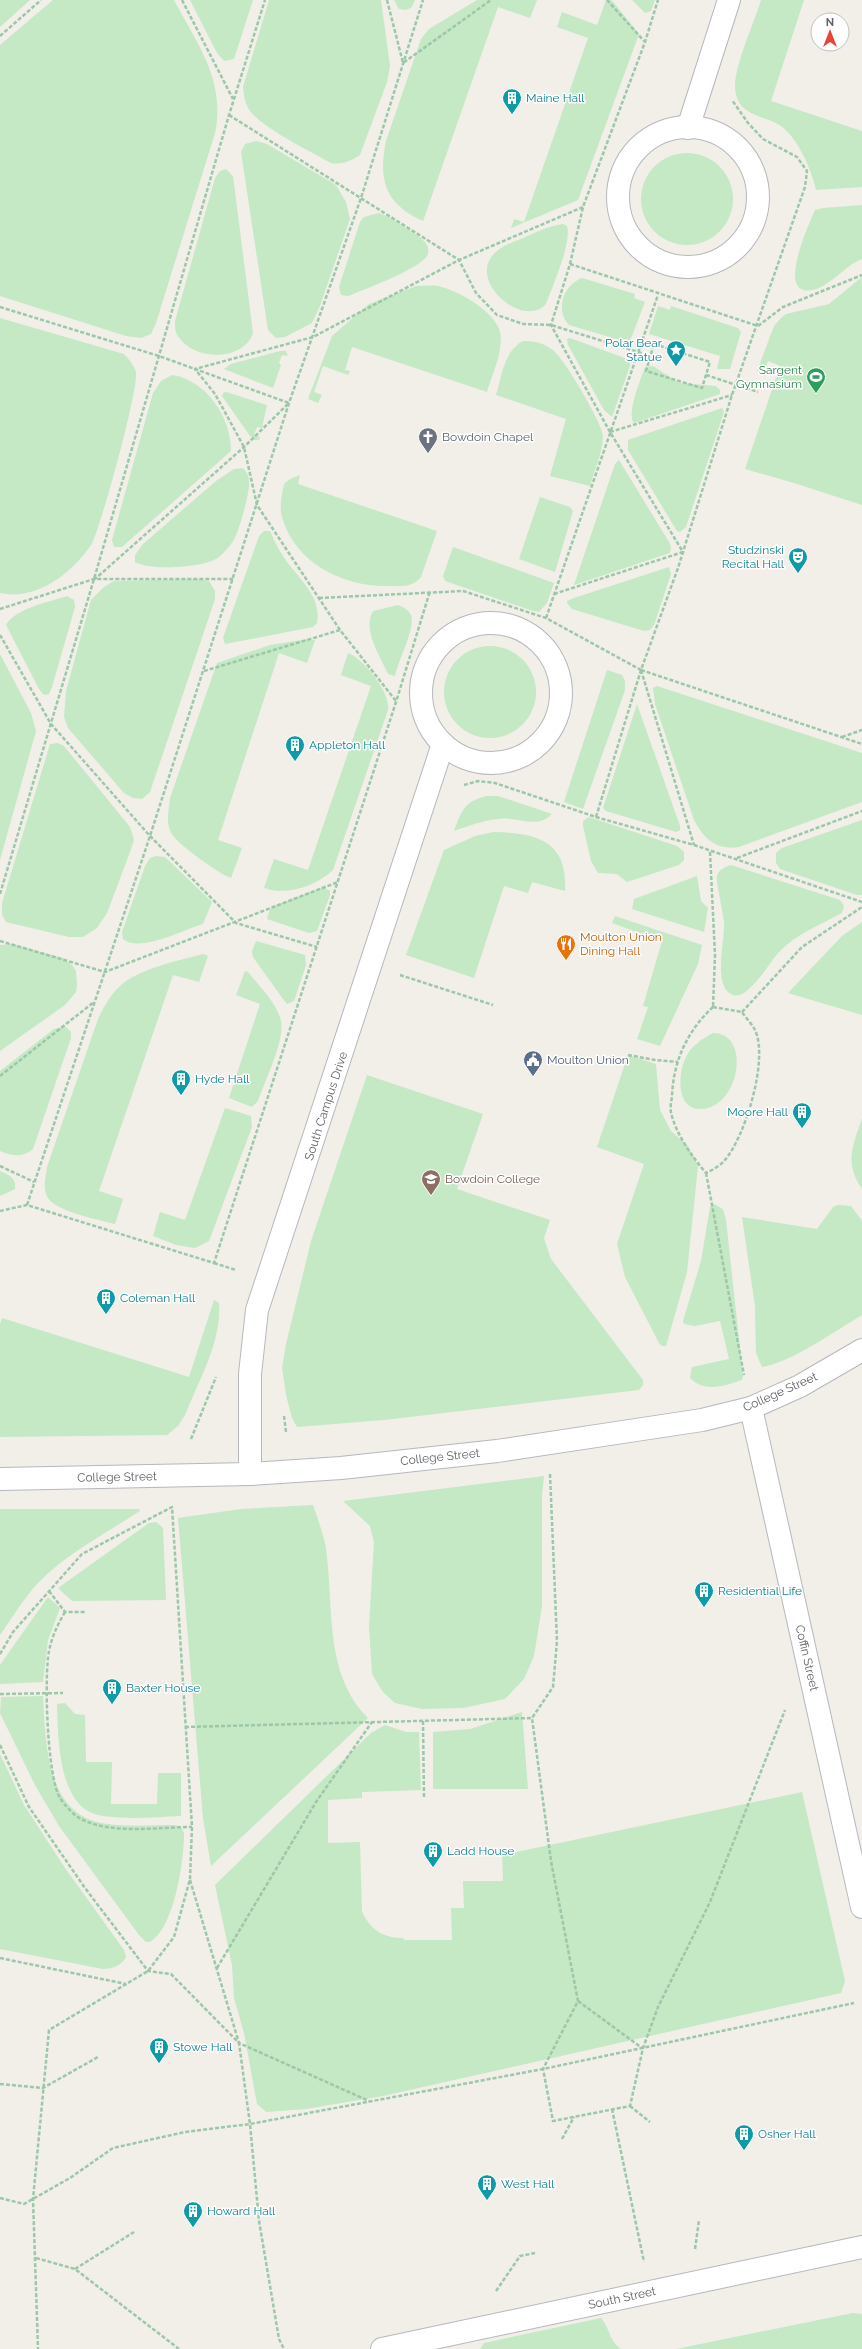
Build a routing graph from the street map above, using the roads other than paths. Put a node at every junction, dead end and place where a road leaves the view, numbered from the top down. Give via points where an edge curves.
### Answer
1 (729, 0) edge
2 (688, 128) junction
3 (443, 744) junction
4 (862, 1350) edge
5 (751, 1408) junction
6 (250, 1474) junction
7 (0, 1479) edge
8 (862, 1907) edge
9 (862, 2247) edge
10 (382, 2349) edge

1 - 2 street
2 - 2 street via 677,128 655,135 637,149 623,168 618,191 620,214 629,236 644,252 658,260 688,267 711,263 731,252 747,236 756,215 758,191 753,169 740,150 722,135 700,128
3 - 3 street via 467,759 490,763 513,760 534,749 550,732 559,711 561,688 555,665 543,646 525,631 503,624 480,624 458,631 439,646 426,664 420,687 422,710 432,732
3 - 6 street, South Campus Drive via 257,1310 250,1374
4 - 5 street, College Street via 800,1386
5 - 6 street, College Street via 702,1420 496,1451 341,1468
5 - 8 street, Coffin Street
6 - 7 street, College Street
9 - 10 street, South Street

